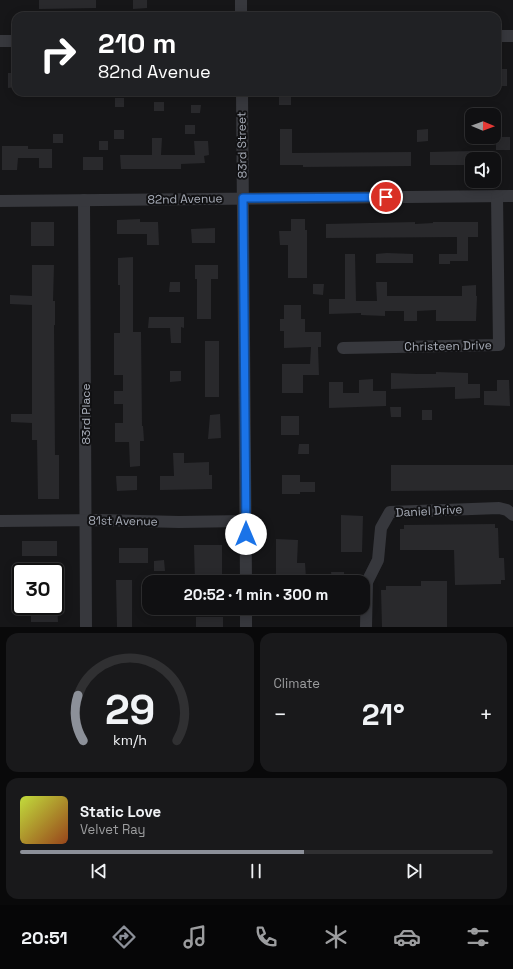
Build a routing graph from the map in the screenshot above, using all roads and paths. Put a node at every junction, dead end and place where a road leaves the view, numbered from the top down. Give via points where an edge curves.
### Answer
1 (241, 0) edge
2 (241, 12) edge
3 (501, 36) edge
4 (513, 36) edge
5 (0, 41) edge
6 (12, 41) edge
7 (242, 96) edge
8 (497, 196) junction
9 (513, 196) edge
10 (243, 198) junction
11 (84, 200) junction
12 (0, 201) edge
13 (343, 348) dead end
14 (513, 515) edge
15 (86, 520) junction
16 (0, 521) edge
17 (245, 521) junction
18 (246, 575) edge
19 (246, 615) edge
20 (86, 627) edge
21 (246, 627) edge
22 (366, 627) edge

1 - 2 street
3 - 4 street
5 - 6 street
7 - 10 street, 83rd Street
8 - 9 street, 82nd Avenue
8 - 10 street, 82nd Avenue
8 - 13 street, Christeen Drive via 499,346
10 - 11 street, 82nd Avenue
10 - 17 street, 83rd Street
11 - 12 street, 82nd Avenue
11 - 15 street, 83rd Place
14 - 22 street, Daniel Drive via 499,508 390,512 381,528 378,560 367,582
15 - 16 street, 81st Avenue
15 - 17 street, 81st Avenue
15 - 20 street, 83rd Place
17 - 18 street, 83rd Street
19 - 21 street

